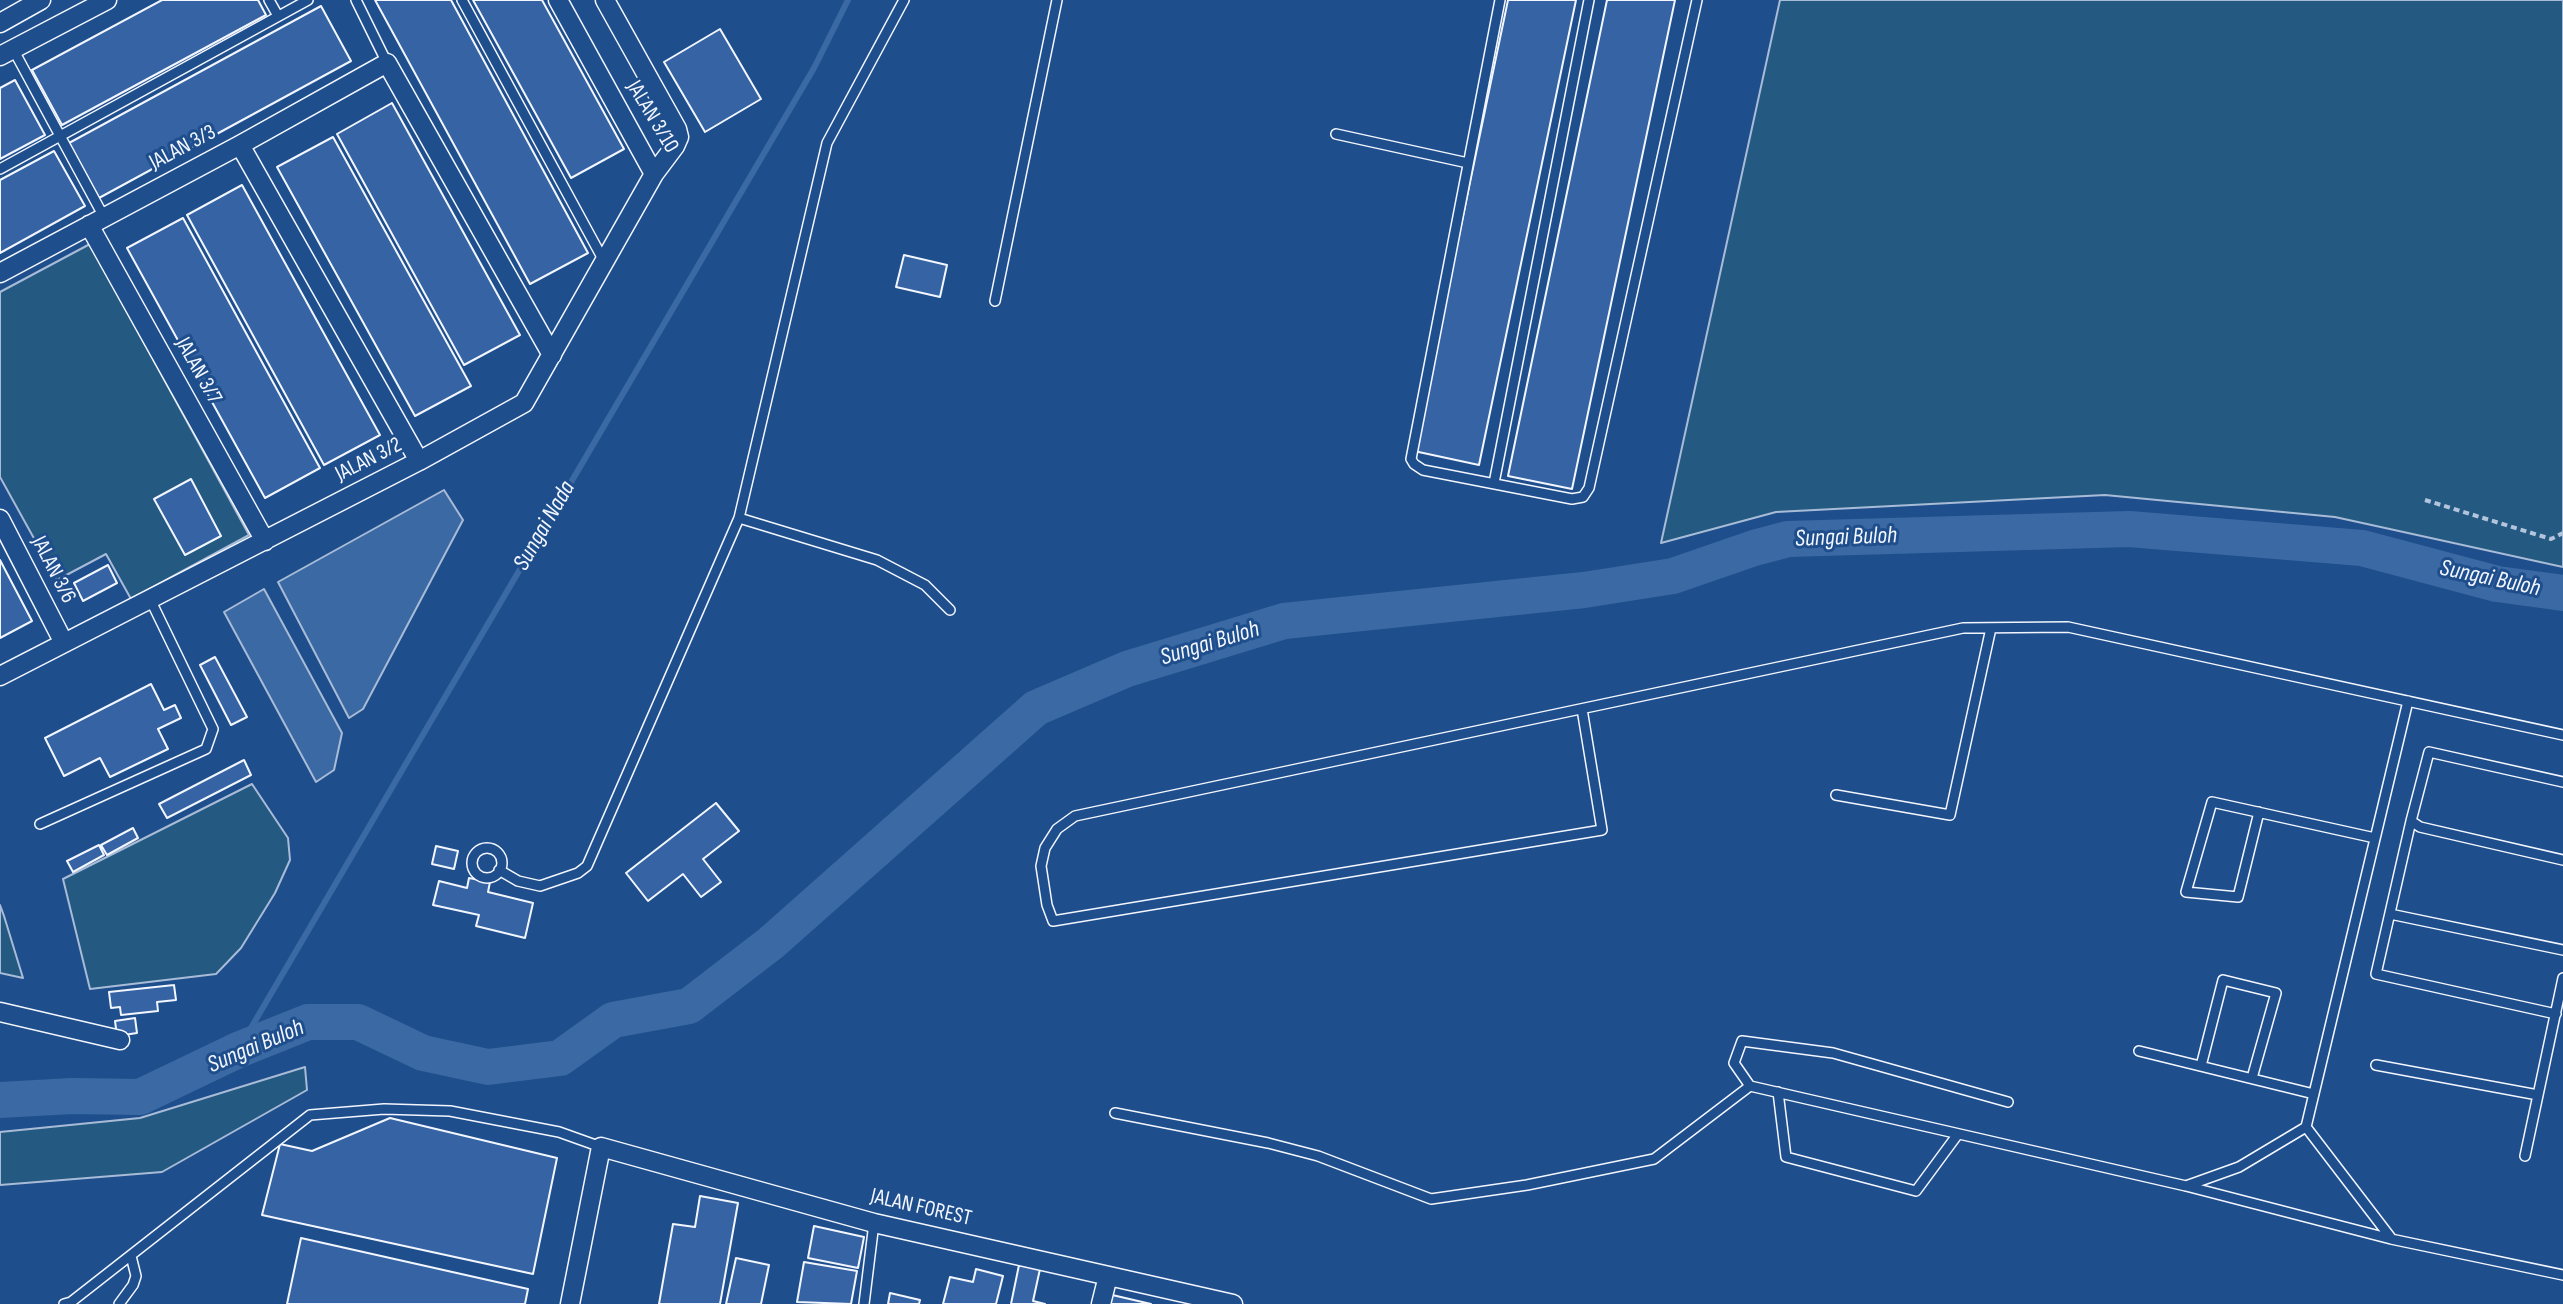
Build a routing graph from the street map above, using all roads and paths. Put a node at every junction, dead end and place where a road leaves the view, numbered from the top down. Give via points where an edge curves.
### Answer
1 (41, 0) edge
2 (107, 0) edge
3 (269, 0) edge
4 (308, 0) edge
5 (356, 0) edge
6 (462, 0) edge
7 (558, 0) edge
8 (605, 0) edge
9 (904, 0) edge
10 (1057, 0) edge
11 (1500, 0) edge
12 (1589, 0) edge
13 (1697, 0) edge
14 (278, 16) junction
15 (0, 23) edge
16 (7, 53) edge
17 (387, 63) junction
18 (1336, 134) dead end
19 (59, 135) junction
20 (240, 145) junction
21 (1468, 163) junction
22 (0, 169) edge
23 (654, 174) junction
24 (96, 221) junction
25 (604, 262) junction
26 (0, 273) edge
27 (995, 301) dead end
28 (552, 355) junction
29 (419, 461) junction
30 (1494, 483) junction
31 (2425, 500) dead end
32 (739, 518) junction
33 (0, 519) edge
34 (2563, 533) edge
35 (265, 541) junction
36 (150, 599) junction
37 (950, 610) dead end
38 (1991, 628) junction
39 (64, 643) junction
40 (0, 676) edge
41 (2408, 701) junction
42 (1582, 709) junction
43 (2563, 735) edge
44 (2563, 782) edge
45 (1836, 795) dead end
46 (2259, 812) junction
47 (2411, 821) junction
48 (40, 824) dead end
49 (2375, 838) junction
50 (2563, 860) edge
51 (499, 870) dead end
52 (2390, 914) junction
53 (2563, 950) edge
54 (2563, 978) edge
55 (0, 1012) edge
56 (2556, 1014) junction
57 (120, 1040) dead end
58 (2139, 1051) dead end
59 (2376, 1065) dead end
60 (2201, 1066) junction
61 (2252, 1078) junction
62 (1750, 1086) junction
63 (1778, 1092) junction
64 (2314, 1094) junction
65 (2538, 1095) junction
66 (2008, 1102) dead end
67 (1115, 1113) dead end
68 (2306, 1127) junction
69 (1958, 1134) junction
70 (601, 1147) junction
71 (2525, 1156) dead end
72 (2186, 1186) junction
73 (874, 1223) junction
74 (2391, 1239) junction
75 (131, 1256) junction
76 (2563, 1275) edge
77 (1108, 1276) junction
78 (64, 1304) edge
79 (119, 1304) edge
80 (570, 1304) edge
81 (864, 1304) edge
82 (1101, 1304) edge
83 (1233, 1304) edge

1 - 15 street
2 - 16 street
3 - 14 lane
4 - 14 lane
5 - 17 lane
6 - 25 lane
7 - 23 street, JALAN 3/10
8 - 23 street, JALAN 3/10 via 677,129 675,146
9 - 32 lane via 827,143
10 - 27 lane
11 - 21 lane
12 - 30 lane
13 - 30 lane via 1589,488 1583,497 1572,499
14 - 19 lane
16 - 19 lane
17 - 20 street, JALAN 3/3
17 - 28 street
18 - 21 lane
19 - 22 lane
19 - 24 lane
20 - 24 street, JALAN 3/3
20 - 29 street
21 - 30 lane via 1411,459 1423,470
23 - 25 street, JALAN 3/2
24 - 26 street, JALAN 3/3
24 - 35 street, JALAN 3/7
25 - 28 street, JALAN 3/2
28 - 29 street, JALAN 3/2 via 524,403
29 - 35 street, JALAN 3/2
31 - 34 path via 2551,539
32 - 37 lane via 877,560 925,585
32 - 51 lane via 587,866 540,886
33 - 39 street, JALAN 3/6
35 - 36 street, JALAN 3/2
36 - 39 street, JALAN 3/2
36 - 48 lane via 213,729 206,749
38 - 41 lane via 2068,627
38 - 42 lane via 1963,628
38 - 45 lane via 1950,815
39 - 40 street, JALAN 3/2
41 - 43 lane
41 - 49 lane
42 - 42 lane via 1602,830 1053,921 1041,866 1057,829 1075,816
44 - 47 lane via 2429,752
46 - 46 lane via 2212,802 2186,892 2238,897
46 - 49 lane
47 - 50 lane
47 - 52 lane
49 - 64 lane
52 - 53 lane
52 - 56 lane via 2376,974
54 - 56 lane
55 - 57 street
56 - 65 lane
58 - 60 lane
59 - 65 lane
60 - 61 lane
60 - 61 lane via 2223,980 2276,993
61 - 64 lane
62 - 63 lane
62 - 66 lane via 1734,1063 1742,1041 1833,1053
62 - 67 lane via 1654,1159 1431,1199 1318,1156
63 - 69 lane
63 - 69 lane via 1786,1157 1916,1191
64 - 68 lane
65 - 71 lane
68 - 72 lane via 2239,1167
68 - 74 lane
69 - 72 lane
70 - 73 street, JALAN FOREST
70 - 75 lane via 559,1132 450,1111 310,1115
70 - 80 street
72 - 74 lane
73 - 77 street, JALAN FOREST
73 - 81 lane
74 - 76 lane
75 - 78 lane
75 - 79 lane via 136,1276
77 - 82 street
77 - 83 street, JALAN FOREST

